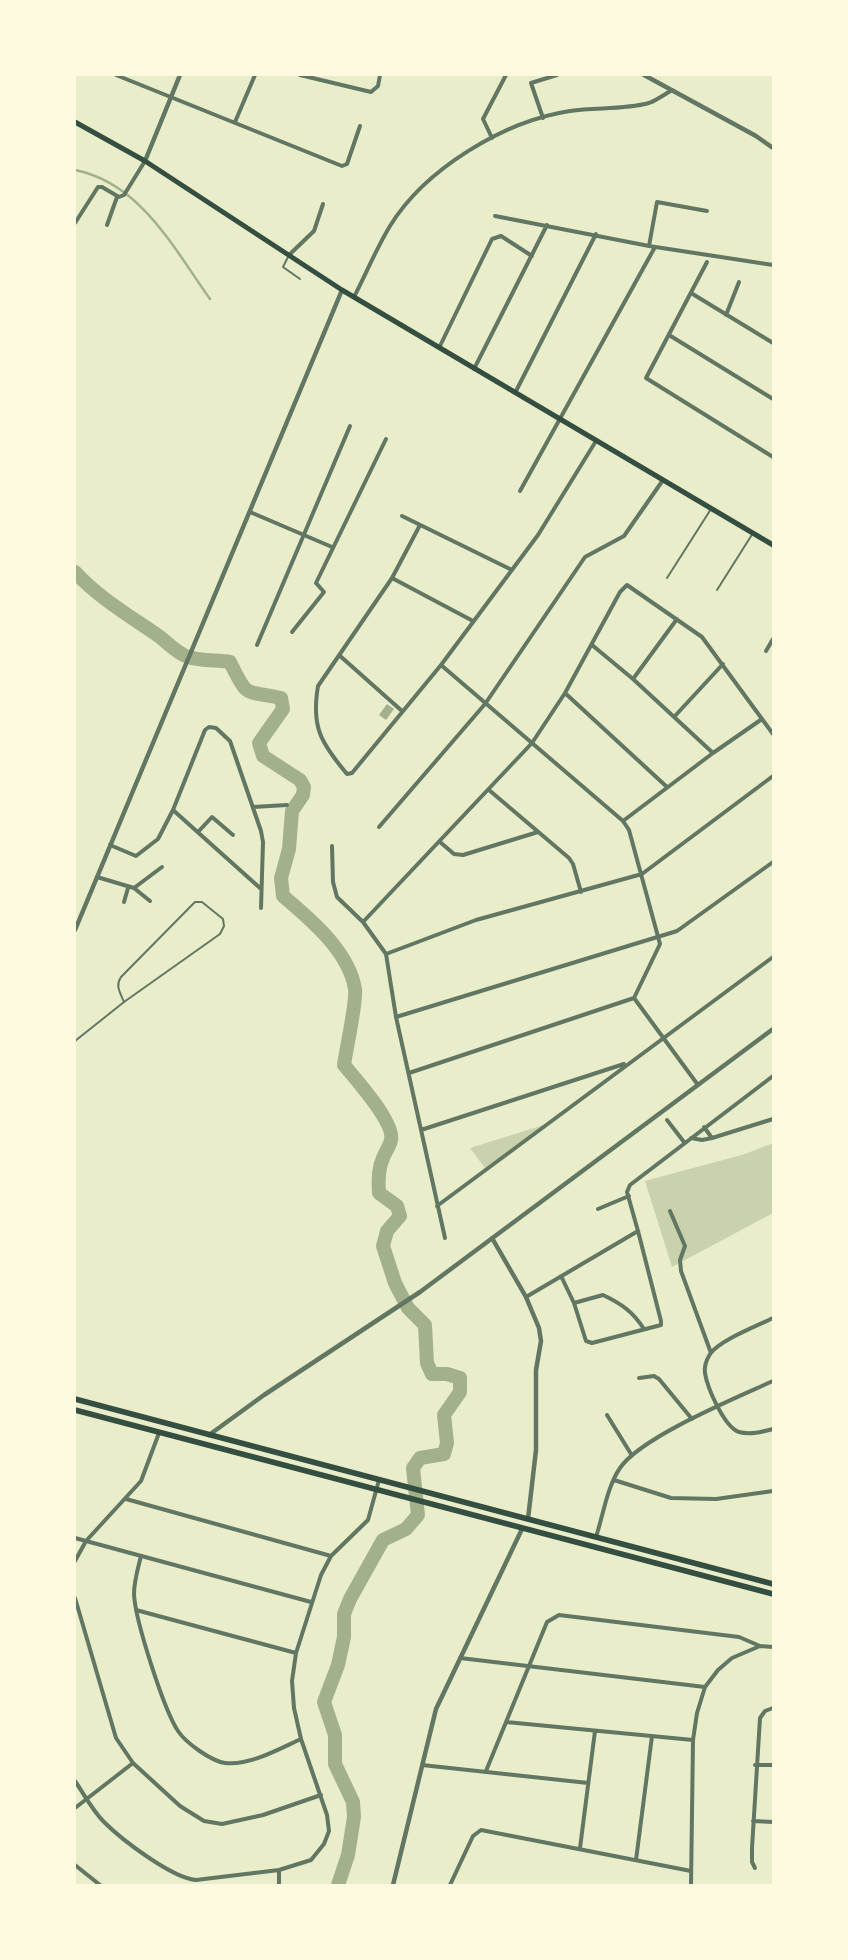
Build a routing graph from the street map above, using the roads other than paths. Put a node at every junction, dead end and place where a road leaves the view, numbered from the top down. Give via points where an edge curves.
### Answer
1 (116, 75) edge
2 (180, 75) edge
3 (255, 75) edge
4 (300, 75) edge
5 (380, 75) edge
6 (506, 75) edge
7 (557, 75) edge
8 (644, 75) edge
9 (672, 90) junction
10 (172, 96) junction
11 (542, 118) junction
12 (75, 122) edge
13 (235, 122) junction
14 (360, 126) dead end
15 (492, 138) junction
16 (773, 148) edge
17 (145, 161) junction
18 (117, 196) junction
19 (323, 204) dead end
20 (707, 211) dead end
21 (495, 216) dead end
22 (75, 224) edge
23 (107, 225) dead end
24 (547, 225) junction
25 (596, 234) junction
26 (649, 246) junction
27 (655, 247) junction
28 (289, 255) junction
29 (532, 256) junction
30 (706, 262) dead end
31 (773, 265) edge
32 (300, 279) dead end
33 (740, 282) dead end
34 (342, 290) junction
35 (691, 293) junction
36 (354, 297) junction
37 (726, 315) junction
38 (669, 335) junction
39 (773, 343) edge
40 (439, 348) junction
41 (474, 369) junction
42 (515, 393) junction
43 (773, 399) edge
44 (560, 420) junction
45 (350, 426) dead end
46 (386, 439) dead end
47 (596, 440) junction
48 (773, 457) edge
49 (663, 480) junction
50 (520, 491) dead end
51 (711, 508) junction
52 (250, 512) junction
53 (402, 516) dead end
54 (420, 525) junction
55 (753, 533) junction
56 (304, 536) junction
57 (773, 545) edge
58 (332, 548) junction
59 (512, 570) junction
60 (392, 578) junction
61 (667, 578) dead end
62 (717, 590) dead end
63 (677, 619) junction
64 (473, 620) junction
65 (292, 632) dead end
66 (773, 640) edge
67 (256, 645) dead end
68 (592, 645) junction
69 (766, 651) dead end
70 (339, 655) junction
71 (723, 664) junction
72 (441, 665) junction
73 (633, 679) junction
74 (565, 693) junction
75 (486, 704) junction
76 (402, 711) junction
77 (674, 717) junction
78 (762, 719) junction
79 (773, 734) edge
80 (532, 742) junction
81 (713, 753) junction
82 (773, 776) edge
83 (667, 787) junction
84 (489, 790) junction
85 (288, 805) dead end
86 (253, 807) junction
87 (173, 810) junction
88 (623, 821) junction
89 (379, 827) dead end
90 (198, 832) junction
91 (538, 832) junction
92 (233, 835) dead end
93 (440, 842) junction
94 (110, 845) junction
95 (332, 846) dead end
96 (773, 862) edge
97 (162, 867) dead end
98 (642, 874) junction
99 (97, 877) junction
100 (128, 888) junction
101 (134, 888) junction
102 (260, 888) junction
103 (581, 892) junction
104 (150, 900) dead end
105 (124, 902) dead end
106 (261, 908) dead end
107 (363, 922) junction
108 (75, 930) edge
109 (658, 936) junction
110 (386, 954) junction
111 (773, 957) edge
112 (634, 998) junction
113 (124, 1002) junction
114 (396, 1017) junction
115 (773, 1029) edge
116 (664, 1040) junction
117 (75, 1041) edge
118 (629, 1062) junction
119 (409, 1073) junction
120 (773, 1076) edge
121 (698, 1085) junction
122 (667, 1120) dead end
123 (773, 1120) edge
124 (704, 1127) junction
125 (421, 1130) junction
126 (691, 1138) junction
127 (712, 1138) junction
128 (684, 1142) junction
129 (629, 1196) junction
130 (437, 1206) junction
131 (598, 1209) dead end
132 (670, 1211) dead end
133 (638, 1230) junction
134 (445, 1238) dead end
135 (492, 1238) junction
136 (561, 1276) junction
137 (526, 1297) junction
138 (574, 1303) junction
139 (773, 1318) edge
140 (644, 1329) junction
141 (711, 1353) junction
142 (639, 1378) dead end
143 (773, 1381) edge
144 (75, 1399) edge
145 (718, 1406) junction
146 (75, 1410) edge
147 (607, 1415) dead end
148 (692, 1420) junction
149 (773, 1429) edge
150 (159, 1433) junction
151 (209, 1435) junction
152 (631, 1454) junction
153 (379, 1480) junction
154 (614, 1480) junction
155 (377, 1491) junction
156 (773, 1491) edge
157 (126, 1499) junction
158 (528, 1519) junction
159 (522, 1529) junction
160 (596, 1537) junction
161 (75, 1538) edge
162 (86, 1541) junction
163 (141, 1556) junction
164 (331, 1556) junction
165 (681, 1560) junction
166 (75, 1561) edge
167 (678, 1570) junction
168 (773, 1584) edge
169 (773, 1594) edge
170 (75, 1598) edge
171 (311, 1602) junction
172 (136, 1610) junction
173 (760, 1646) junction
174 (773, 1648) edge
175 (296, 1653) junction
176 (460, 1658) junction
177 (529, 1668) junction
178 (706, 1687) junction
179 (773, 1708) edge
180 (506, 1722) junction
181 (595, 1731) junction
182 (652, 1736) junction
183 (301, 1739) junction
184 (693, 1740) junction
185 (133, 1763) junction
186 (755, 1764) junction
187 (422, 1765) junction
188 (773, 1765) edge
189 (486, 1771) junction
190 (75, 1781) edge
191 (588, 1783) junction
192 (321, 1795) junction
193 (87, 1799) junction
194 (75, 1808) edge
195 (753, 1821) junction
196 (773, 1822) edge
197 (580, 1848) junction
198 (636, 1860) junction
199 (75, 1865) edge
200 (755, 1868) dead end
201 (279, 1870) junction
202 (690, 1871) junction
203 (100, 1885) edge
204 (279, 1885) edge
205 (394, 1885) edge
206 (450, 1885) edge
207 (690, 1885) edge

1 - 10 street
2 - 10 street
3 - 13 street
4 - 5 street via 365,92 375,90
6 - 15 street via 483,119
7 - 11 street via 531,83
8 - 9 street
9 - 11 street via 644,104 570,111
9 - 16 street
10 - 13 street
10 - 17 street
11 - 15 street
12 - 17 main road
13 - 14 street via 342,166 347,164
15 - 36 street via 435,175 411,198 390,225
17 - 18 street via 125,193
17 - 28 main road
18 - 22 street via 102,186 98,187
18 - 23 street
19 - 28 street via 314,231
20 - 26 street via 657,202
21 - 24 street
24 - 25 street
24 - 29 street
25 - 26 street
25 - 42 street
26 - 27 street
27 - 31 street
27 - 44 street
28 - 32 lane via 282,267
28 - 34 main road
29 - 40 street via 501,236 492,239
29 - 41 street
30 - 35 street
33 - 37 street
34 - 36 main road
34 - 52 street
35 - 37 street
35 - 38 street
36 - 40 main road
37 - 39 street
38 - 43 street
38 - 48 street via 646,378
40 - 41 main road
41 - 42 main road
42 - 44 main road
44 - 47 main road
44 - 50 street
45 - 56 street
46 - 58 street
47 - 49 main road
47 - 59 street via 538,535
49 - 51 main road
49 - 75 street via 624,536 585,557
51 - 55 main road
51 - 61 lane
52 - 56 street
52 - 94 street
53 - 54 street
54 - 59 street
54 - 60 street
55 - 57 main road
55 - 62 lane
56 - 58 street
56 - 67 street
58 - 65 street via 316,584 324,592
59 - 64 street
60 - 64 street
60 - 70 street
63 - 68 street via 627,584
63 - 71 street via 702,637
63 - 73 street
64 - 72 street
66 - 69 street
68 - 73 street
68 - 74 street
70 - 76 street
70 - 76 street via 318,686 315,707 317,729 327,751 347,774 352,773
71 - 77 street
71 - 78 street
72 - 75 street
72 - 76 street
73 - 77 street
74 - 80 street
74 - 83 street
75 - 80 street
75 - 89 street
77 - 81 street
78 - 79 street
78 - 81 street
80 - 84 street
80 - 88 street
81 - 83 street
82 - 98 street
83 - 88 street
84 - 91 street
84 - 93 street
85 - 86 street
86 - 87 street via 230,740 209,726
86 - 102 street via 263,842
87 - 90 street
87 - 94 street via 155,843 136,856
88 - 98 street via 629,830
90 - 92 street via 212,817
90 - 102 street
91 - 93 street via 463,855 454,854
91 - 103 street via 569,858
93 - 107 street
94 - 99 street
95 - 107 street via 336,897
96 - 109 street via 677,931
97 - 101 street
98 - 103 street
98 - 109 street
99 - 100 street
99 - 108 street
100 - 101 street
100 - 105 street
101 - 104 street
102 - 106 street
103 - 110 street via 476,920
107 - 110 street
109 - 112 street via 660,944
109 - 114 street
110 - 114 street
111 - 116 street
112 - 116 street
112 - 119 street
113 - 113 lane via 117,982 195,902 202,902 223,919 220,934
113 - 117 lane
114 - 119 street
115 - 121 street
116 - 118 street
116 - 121 street
118 - 125 street
118 - 130 street
119 - 125 street
120 - 124 street
121 - 135 street
122 - 128 street
123 - 127 street
124 - 126 street
124 - 127 street
125 - 130 street
126 - 127 street
126 - 128 street
128 - 129 street via 630,1186
129 - 131 street
129 - 133 street
130 - 134 street
132 - 141 street via 685,1246 680,1260 683,1278
133 - 136 street
133 - 140 street via 662,1321 657,1327
135 - 137 street
135 - 151 street via 420,1292
136 - 137 street
136 - 138 street
137 - 158 street via 539,1328 540,1341 536,1370 536,1450
138 - 140 street via 603,1295 634,1314
138 - 140 street via 586,1341 592,1343
139 - 141 street
141 - 145 street via 705,1374
142 - 148 street via 654,1376
143 - 145 street
144 - 151 main road
145 - 148 street
145 - 149 street via 729,1426 737,1432 758,1433
146 - 150 main road
147 - 152 street
148 - 152 street
150 - 155 main road
150 - 157 street via 141,1481
151 - 153 main road
152 - 154 street
153 - 155 street
153 - 158 main road
154 - 156 street via 671,1498 716,1499
154 - 160 street
155 - 159 main road
155 - 164 street via 368,1520
157 - 162 street
157 - 164 street
158 - 160 main road
159 - 167 main road
159 - 176 street
160 - 165 main road
161 - 162 street
162 - 163 street
162 - 166 street
163 - 171 street
163 - 172 street via 134,1593
164 - 171 street
165 - 167 main road
165 - 168 main road
167 - 169 main road
170 - 185 street via 116,1738
171 - 175 street
172 - 175 street
172 - 183 street via 172,1718 179,1732 207,1756 225,1763 246,1761
173 - 174 street
173 - 177 street via 739,1637 559,1615 547,1622
173 - 178 street via 732,1658
175 - 183 street via 292,1681
176 - 177 street
176 - 187 street via 436,1709
177 - 178 street
177 - 180 street
178 - 184 street via 697,1713
179 - 186 street via 764,1711 760,1718
180 - 181 street
180 - 189 street
181 - 182 street
181 - 191 street
182 - 184 street
182 - 198 street
183 - 192 street
184 - 202 street
185 - 192 street via 180,1806 204,1821 222,1824 242,1820
185 - 193 street
186 - 188 street
186 - 195 street
187 - 189 street
187 - 205 street
189 - 191 street
190 - 193 street
191 - 197 street
192 - 201 street via 329,1831 324,1844 310,1860
193 - 194 street
193 - 201 street via 104,1822 158,1864 184,1879
195 - 196 street
195 - 200 street via 752,1862
197 - 198 street
197 - 206 street via 481,1830 473,1836
198 - 202 street
199 - 203 street
201 - 204 street
202 - 207 street

